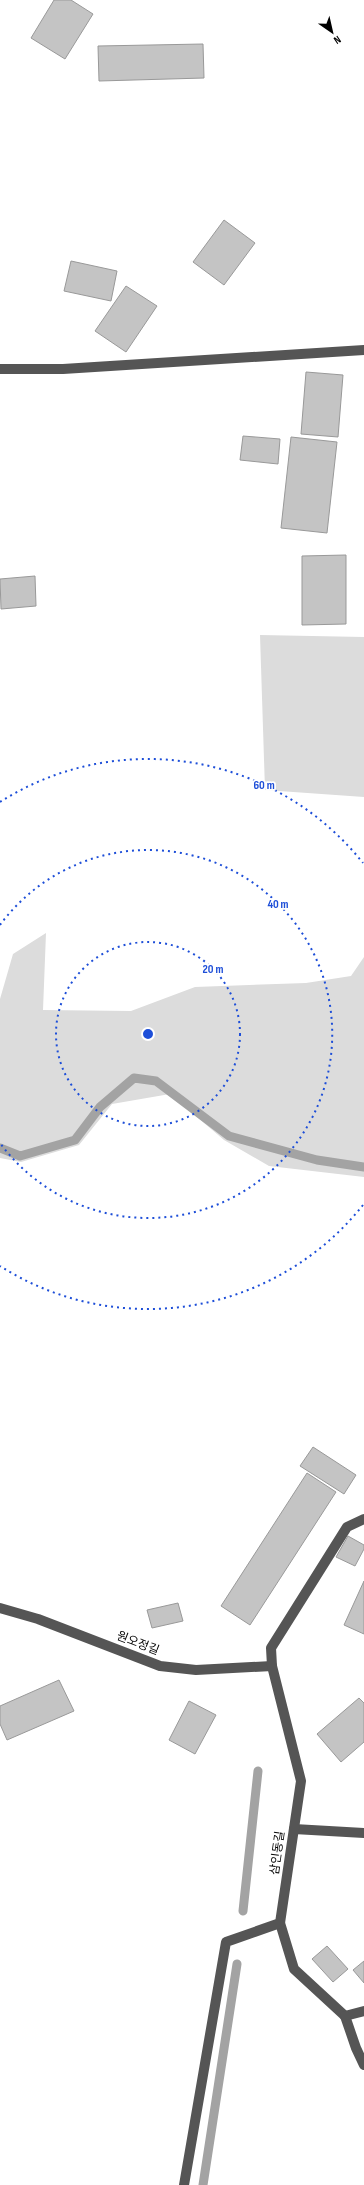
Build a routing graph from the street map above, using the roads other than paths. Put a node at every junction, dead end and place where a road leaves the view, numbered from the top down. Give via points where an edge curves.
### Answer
1 (364, 350) edge
2 (0, 369) edge
3 (364, 1519) edge
4 (0, 1608) edge
5 (272, 1666) junction
6 (294, 1829) junction
7 (364, 1833) edge
8 (280, 1923) junction
9 (364, 2011) edge
10 (345, 2016) junction
11 (364, 2064) edge
12 (184, 2185) edge

1 - 2 street via 63,369
3 - 5 street, 삼인동길 via 347,1527 330,1554 272,1648
4 - 5 street, 원오정길 via 38,1619 160,1666 196,1670
5 - 6 street, 삼인동길 via 301,1781
6 - 7 street
6 - 8 street, 삼인동길
8 - 10 street via 294,1969
8 - 12 street via 226,1942
9 - 10 street
10 - 11 street

